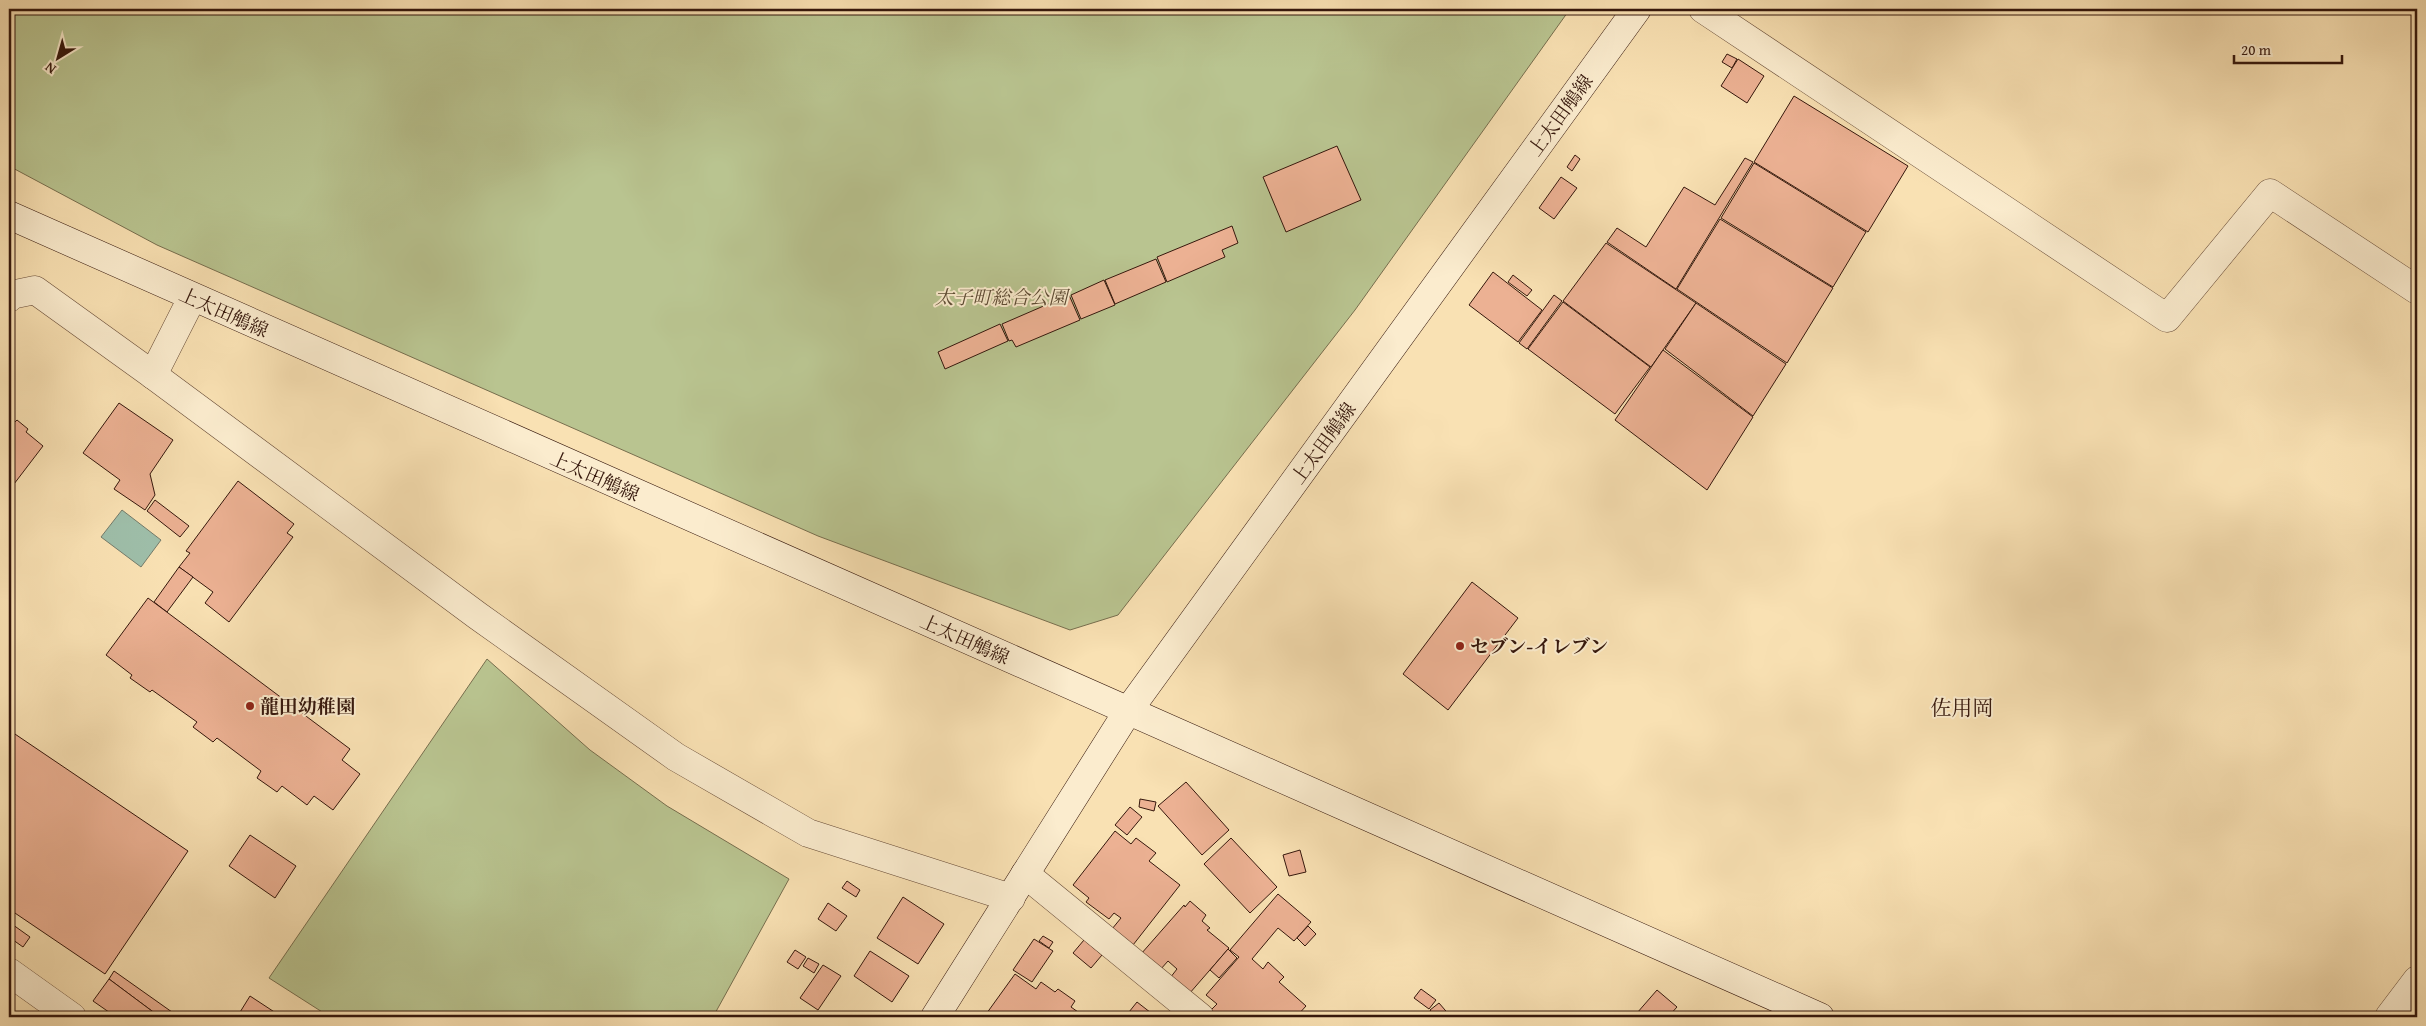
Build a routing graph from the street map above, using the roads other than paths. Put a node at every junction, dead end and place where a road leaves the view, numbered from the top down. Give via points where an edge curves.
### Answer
1 (1637, 9) edge
2 (1703, 9) edge
3 (9, 215) edge
4 (2417, 290) edge
5 (9, 298) edge
6 (192, 298) junction
7 (152, 375) junction
8 (1128, 712) junction
9 (1025, 874) junction
10 (1011, 898) junction
11 (9, 972) edge
12 (2417, 980) edge
13 (72, 1017) edge
14 (935, 1017) edge
15 (1200, 1017) edge
16 (1820, 1017) edge
17 (2390, 1017) edge

1 - 8 street, 上太田鵤線
2 - 4 street via 2167,318 2270,193
3 - 6 street, 上太田鵤線
5 - 7 street via 34,290
6 - 7 street
6 - 8 street, 上太田鵤線
7 - 10 street via 478,616 676,756 808,833
8 - 9 street
8 - 16 street
9 - 10 street
9 - 15 street
10 - 14 street
11 - 13 street
12 - 17 street

